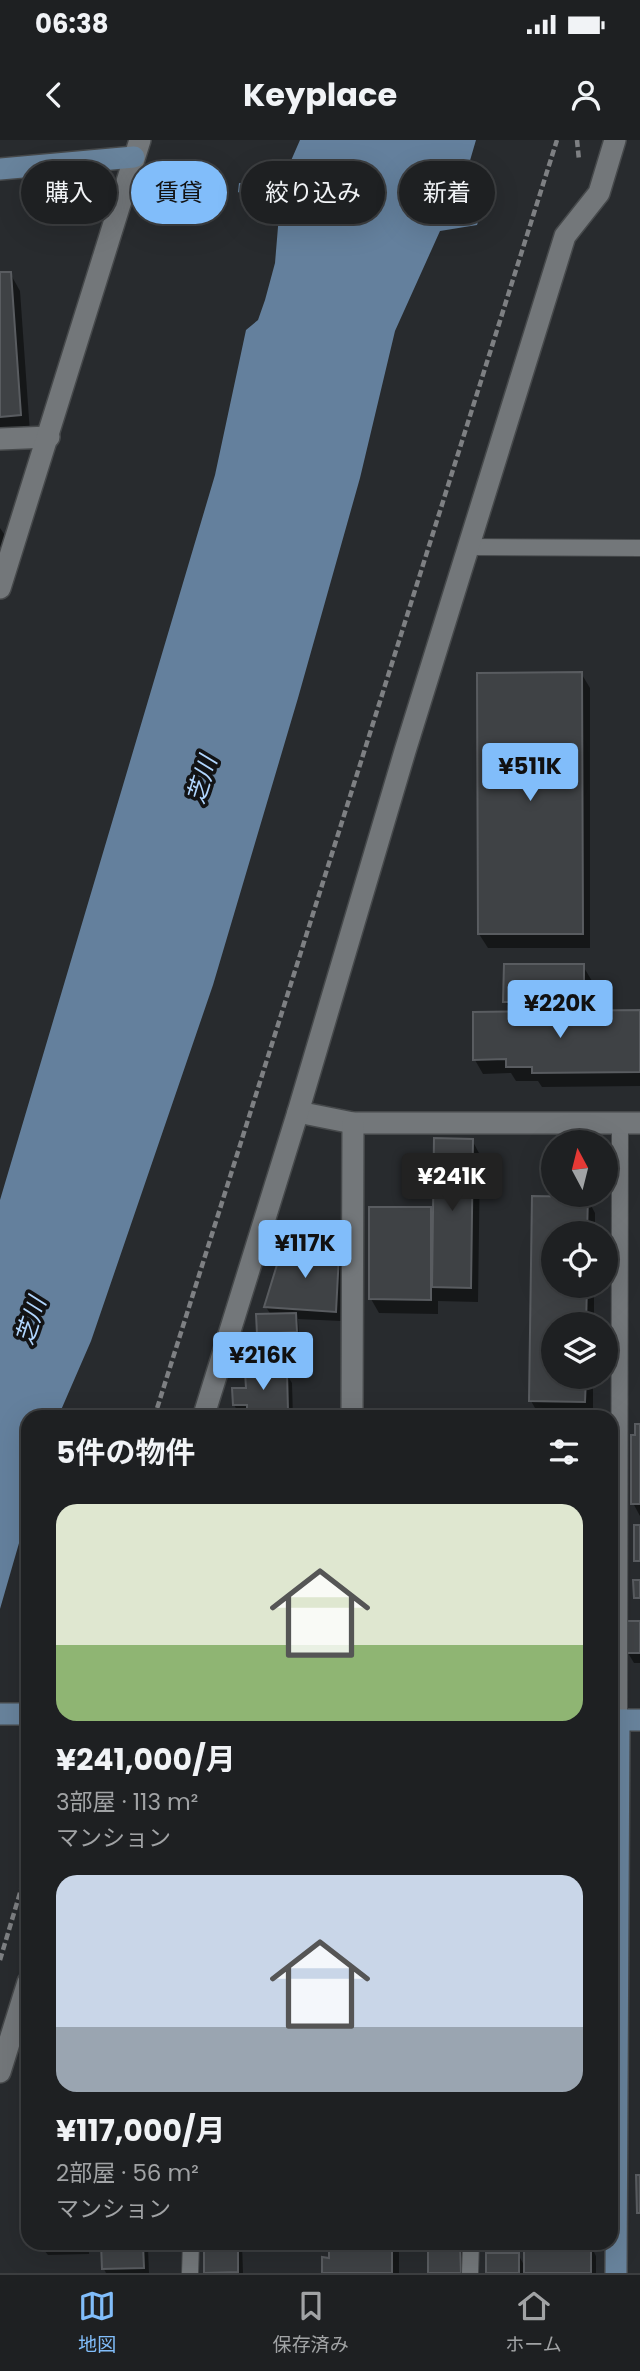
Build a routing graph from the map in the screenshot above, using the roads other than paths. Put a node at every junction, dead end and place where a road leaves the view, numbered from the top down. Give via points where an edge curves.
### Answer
1 (615, 140) edge
2 (137, 149) edge
3 (0, 169) edge
4 (49, 437) junction
5 (0, 439) edge
6 (468, 547) junction
7 (640, 548) edge
8 (0, 588) edge
9 (298, 1112) junction
10 (353, 1123) junction
11 (630, 1123) edge
12 (205, 1410) edge
13 (352, 1410) edge
14 (0, 1714) edge
15 (21, 1714) edge
16 (623, 1720) edge
17 (21, 2004) edge
18 (0, 2072) edge
19 (618, 2115) edge
20 (191, 2250) edge
21 (471, 2250) edge
22 (616, 2250) edge
23 (190, 2273) edge
24 (470, 2273) edge
25 (616, 2273) edge

1 - 6 street via 600,193 565,236
2 - 3 street
2 - 4 street
4 - 5 street
4 - 8 street
6 - 7 lane
6 - 9 street
9 - 10 street
9 - 12 street
10 - 11 street
10 - 13 street
11 - 16 lane
14 - 15 street
16 - 19 street
17 - 18 street
20 - 23 lane
21 - 24 lane
22 - 25 street

